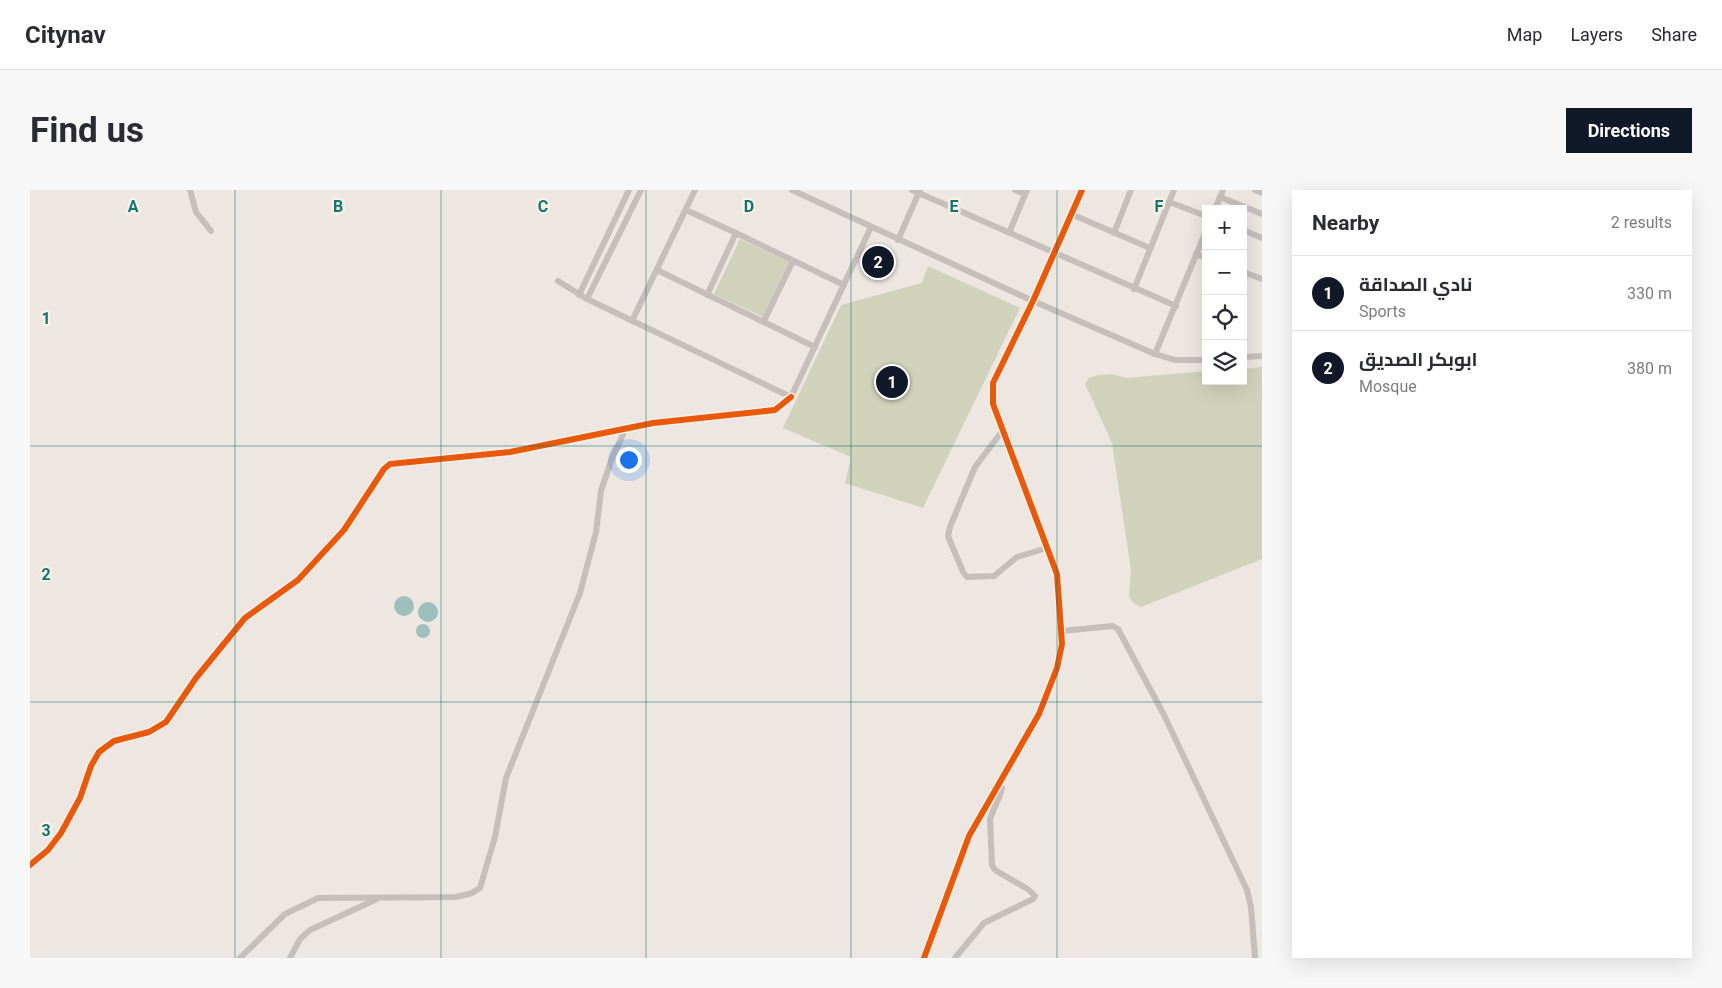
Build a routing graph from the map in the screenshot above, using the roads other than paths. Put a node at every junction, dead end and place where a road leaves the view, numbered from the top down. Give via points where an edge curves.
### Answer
1 (190, 190) edge
2 (629, 190) edge
3 (641, 190) edge
4 (695, 190) edge
5 (792, 190) edge
6 (1015, 190) edge
7 (1082, 190) edge
8 (1132, 190) edge
9 (1174, 190) edge
10 (1223, 190) edge
11 (1255, 190) edge
12 (917, 191) edge
13 (1026, 192) edge
14 (1262, 193) edge
15 (1220, 197) junction
16 (1169, 202) junction
17 (1217, 205) edge
18 (686, 210) junction
19 (1071, 214) junction
20 (1202, 214) edge
21 (1262, 214) edge
22 (871, 227) junction
23 (211, 231) dead end
24 (1247, 232) edge
25 (736, 233) junction
26 (1009, 233) junction
27 (1114, 233) junction
28 (1262, 238) edge
29 (898, 240) junction
30 (1202, 240) edge
31 (1150, 248) junction
32 (1054, 253) junction
33 (1196, 254) junction
34 (1202, 256) edge
35 (793, 261) junction
36 (657, 270) junction
37 (1247, 273) edge
38 (1262, 279) edge
39 (558, 281) dead end
40 (844, 285) junction
41 (1134, 289) junction
42 (579, 295) junction
43 (707, 295) junction
44 (587, 299) junction
45 (1033, 301) junction
46 (1176, 306) junction
47 (632, 321) junction
48 (764, 321) junction
49 (815, 346) junction
50 (1155, 354) junction
51 (1262, 356) edge
52 (1247, 357) edge
53 (1202, 360) edge
54 (791, 397) junction
55 (626, 428) junction
56 (1003, 430) junction
57 (1048, 548) junction
58 (1062, 630) junction
59 (998, 784) junction
60 (30, 865) edge
61 (378, 898) junction
62 (240, 958) edge
63 (290, 958) edge
64 (924, 958) edge
65 (955, 958) edge
66 (1255, 958) edge

1 - 23 street via 196,212
2 - 42 street
3 - 44 street
4 - 18 street
5 - 22 street
6 - 13 street
7 - 19 street
8 - 27 street
9 - 16 street
10 - 15 street
11 - 14 street
12 - 26 street
12 - 29 street
13 - 26 street
15 - 17 street
15 - 21 street
16 - 20 street
16 - 31 street
18 - 25 street
18 - 36 street
19 - 27 street
19 - 32 street
22 - 29 street
22 - 40 street
24 - 28 street
25 - 35 street
25 - 43 street
26 - 32 street
27 - 31 street
29 - 45 street
30 - 33 street
31 - 41 street
32 - 41 street
32 - 45 street
33 - 34 street
33 - 46 street
35 - 40 street
35 - 48 street
36 - 43 street
36 - 47 street
37 - 38 street
39 - 42 street
40 - 49 street
41 - 46 street
42 - 44 street
43 - 48 street
44 - 47 street
45 - 50 street
45 - 56 street via 993,383 993,404
46 - 50 street
47 - 54 street
48 - 49 street
49 - 54 street
50 - 53 street via 1175,360
51 - 52 street
54 - 55 street via 775,410
55 - 60 street via 510,452 397,462 387,466 344,530 298,580 245,618 196,678 166,722 149,732 114,742 99,752 65,826 48,850
55 - 61 street via 601,491 596,532 580,593 506,778 482,885 472,893 456,897
56 - 57 street
56 - 57 street via 975,467 948,536 967,577 994,576 1017,557
57 - 58 street via 1057,574
58 - 59 street via 1057,668 1049,692
58 - 66 street via 1113,626 1118,629 1164,715 1247,890
59 - 64 street via 969,836
59 - 65 street via 1002,788 989,824 992,865 1035,896 978,927
61 - 62 street via 332,896 307,902 285,914
61 - 63 street via 310,930 300,939

